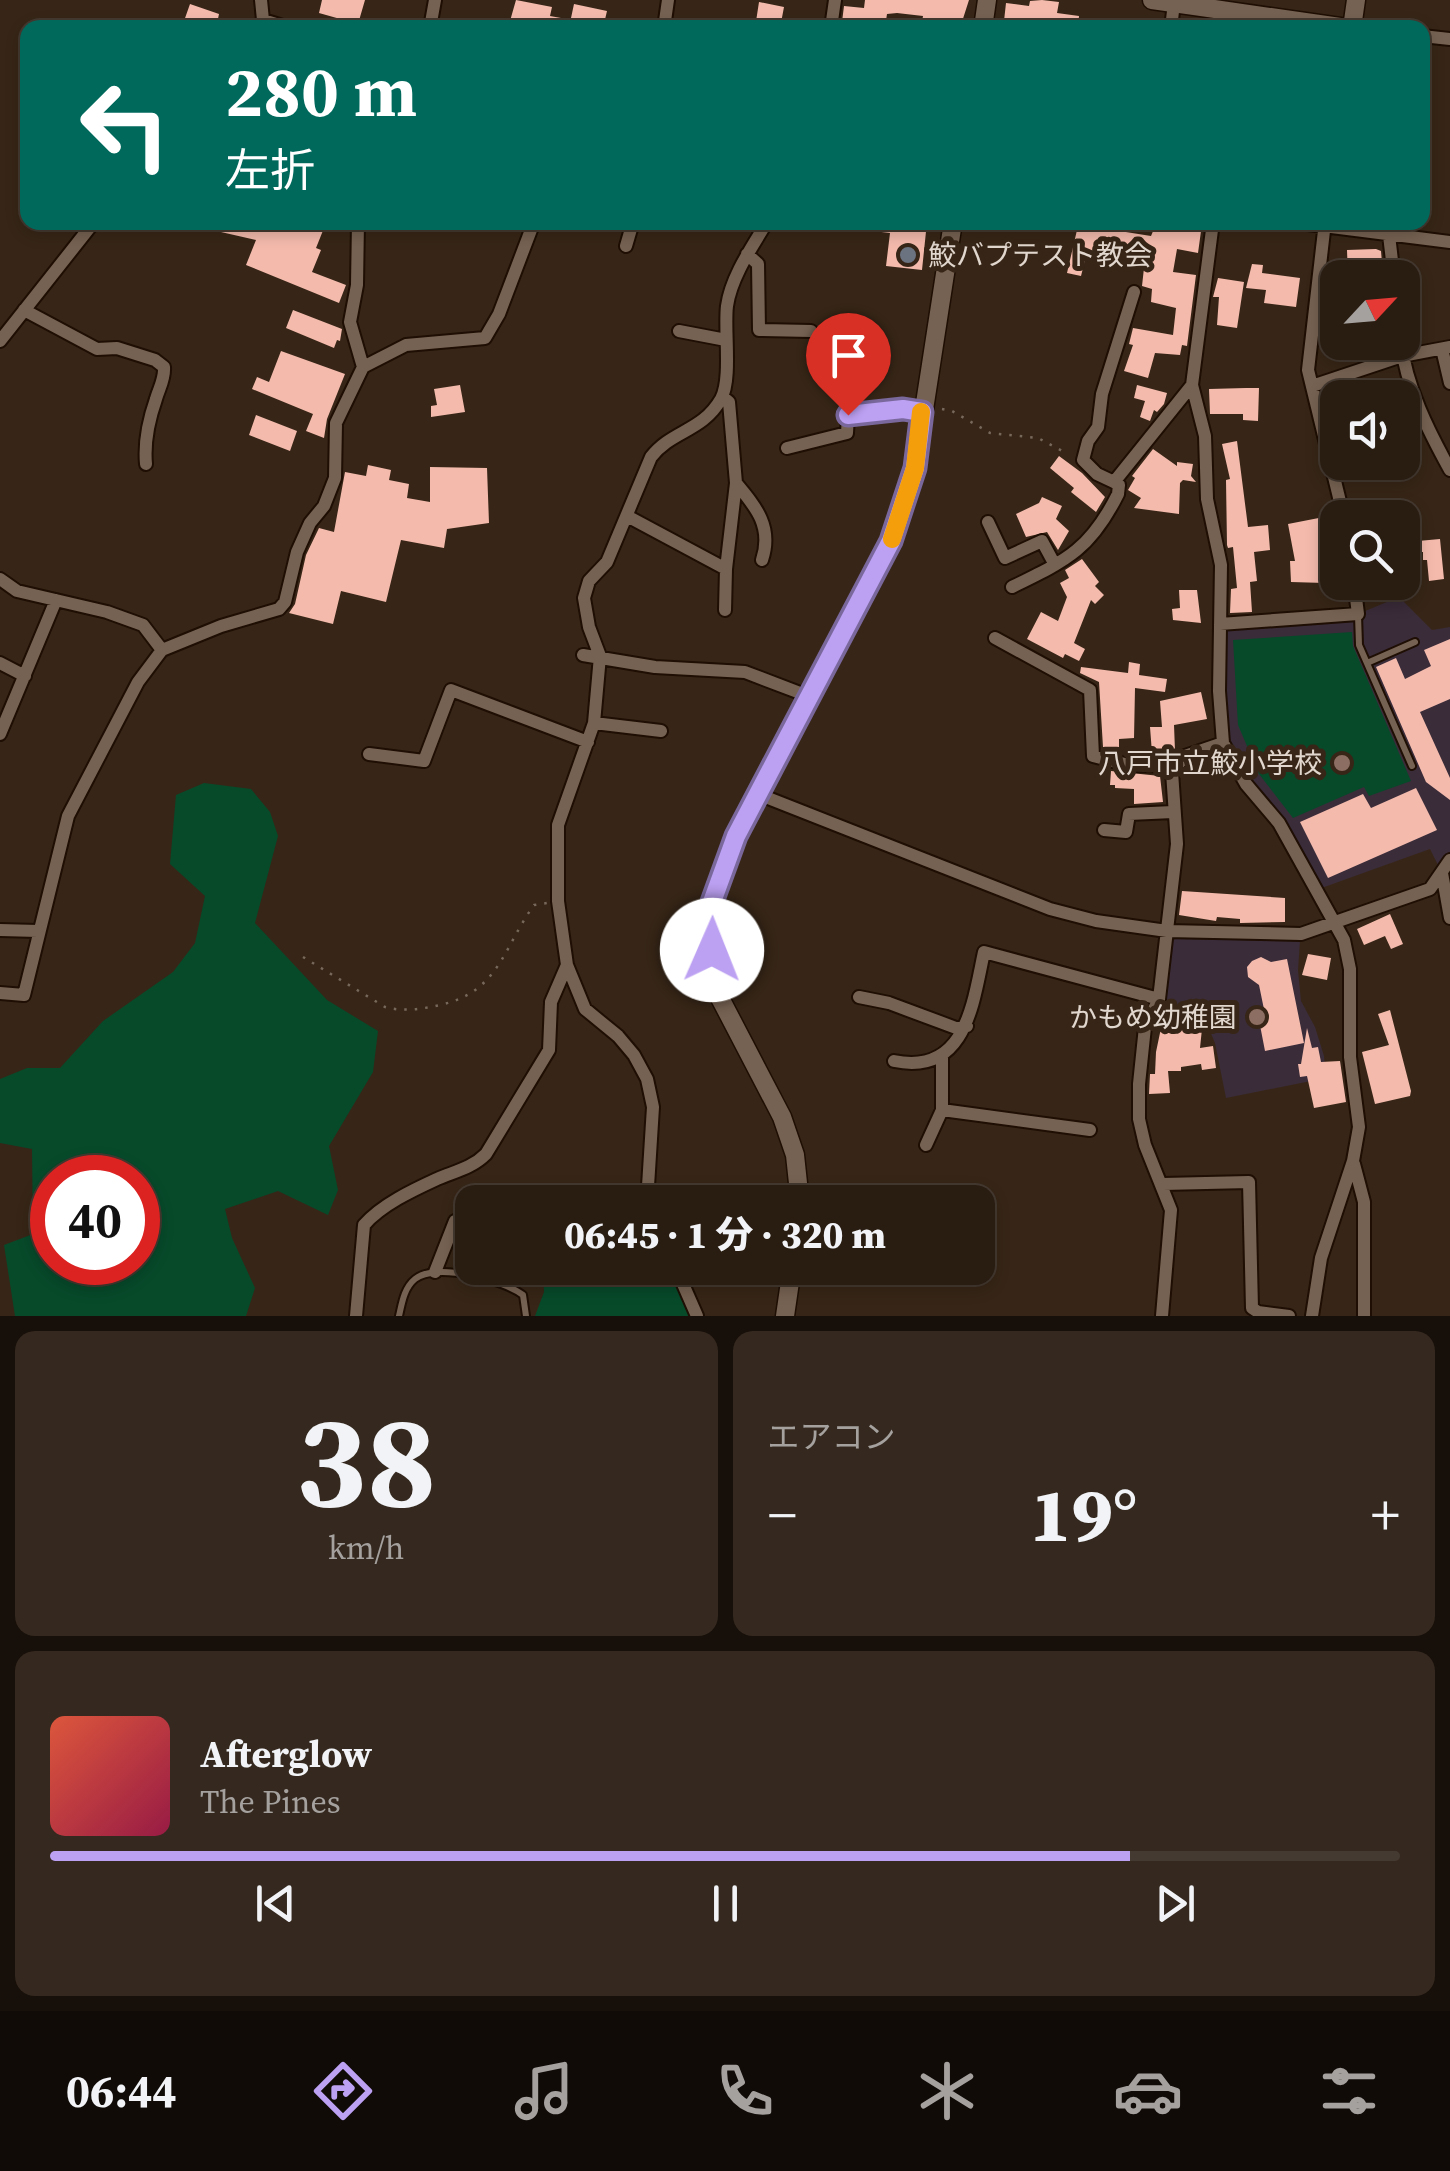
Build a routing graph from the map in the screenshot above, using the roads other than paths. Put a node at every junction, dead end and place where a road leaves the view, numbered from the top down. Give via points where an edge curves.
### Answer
1 (1152, 0) edge
2 (1174, 3) junction
3 (1172, 20) edge
4 (1293, 20) edge
5 (88, 230) edge
6 (358, 230) edge
7 (531, 230) edge
8 (631, 230) edge
9 (762, 230) edge
10 (952, 230) edge
11 (1212, 230) edge
12 (1324, 230) edge
13 (1357, 230) edge
14 (1389, 235) junction
15 (1450, 242) edge
16 (626, 246) dead end
17 (747, 254) junction
18 (1392, 260) edge
19 (1134, 292) dead end
20 (24, 310) junction
21 (679, 330) dead end
22 (811, 331) dead end
23 (726, 340) junction
24 (0, 341) edge
25 (1446, 348) edge
26 (1420, 349) edge
27 (1377, 360) edge
28 (1405, 360) edge
29 (363, 366) junction
30 (1450, 383) edge
31 (1192, 385) junction
32 (1312, 386) junction
33 (723, 397) junction
34 (930, 410) junction
35 (787, 448) dead end
36 (146, 464) dead end
37 (1450, 470) edge
38 (1114, 482) junction
39 (736, 483) junction
40 (1340, 500) edge
41 (627, 516) junction
42 (988, 522) dead end
43 (762, 560) dead end
44 (1055, 565) junction
45 (726, 569) junction
46 (0, 579) edge
47 (1012, 587) dead end
48 (56, 600) junction
49 (1356, 600) edge
50 (725, 610) dead end
51 (1358, 614) junction
52 (1220, 624) junction
53 (995, 638) dead end
54 (1415, 642) dead end
55 (162, 650) junction
56 (582, 656) dead end
57 (600, 656) junction
58 (0, 663) edge
59 (1367, 664) junction
60 (24, 676) junction
61 (808, 696) junction
62 (594, 723) junction
63 (662, 731) dead end
64 (0, 734) edge
65 (588, 742) junction
66 (1223, 743) junction
67 (369, 754) dead end
68 (1178, 766) junction
69 (1412, 766) dead end
70 (758, 794) junction
71 (1173, 812) junction
72 (1104, 830) dead end
73 (1446, 866) edge
74 (1450, 918) edge
75 (1334, 924) junction
76 (0, 930) edge
77 (38, 932) junction
78 (1167, 932) junction
79 (568, 965) junction
80 (0, 993) edge
81 (859, 997) dead end
82 (1159, 999) junction
83 (968, 1026) junction
84 (942, 1056) junction
85 (894, 1061) dead end
86 (942, 1110) junction
87 (1090, 1130) dead end
88 (926, 1145) dead end
89 (1353, 1161) junction
90 (1163, 1184) junction
91 (648, 1185) edge
92 (798, 1185) edge
93 (455, 1221) edge
94 (436, 1272) junction
95 (683, 1285) edge
96 (790, 1285) edge
97 (356, 1316) edge
98 (399, 1316) edge
99 (526, 1316) edge
100 (697, 1316) edge
101 (785, 1316) edge
102 (1162, 1316) edge
103 (1289, 1316) edge
104 (1312, 1316) edge
105 (1364, 1316) edge

1 - 2 street
2 - 3 street
2 - 4 street
5 - 20 street
6 - 29 street via 350,322
7 - 29 street via 485,338 406,345
8 - 16 street
9 - 17 street
10 - 34 street
11 - 31 street
12 - 32 street via 1308,370
13 - 14 street
14 - 15 street
14 - 18 street
17 - 22 street via 758,264 759,330
17 - 23 street via 727,303
19 - 38 street via 1083,460
20 - 24 street
20 - 36 street via 97,349 117,348 164,368
21 - 23 street
23 - 33 street
25 - 26 street
25 - 30 street
27 - 32 street
28 - 37 street via 1429,432
29 - 55 street via 336,423 335,478 297,552 284,602
31 - 38 street
31 - 52 street via 1205,436
32 - 40 street
33 - 39 street via 729,402
33 - 41 street via 696,428 662,442
34 - 35 street via 848,415 846,433
34 - 61 street via 891,541
38 - 44 street via 1118,494 1088,543
39 - 43 street via 766,526
39 - 45 street
41 - 45 street
41 - 57 street via 584,598
42 - 44 street via 1005,558 1042,542
44 - 47 street
45 - 50 street
46 - 48 street via 17,591
48 - 55 street via 143,625
48 - 60 street
49 - 51 street
51 - 52 street
51 - 59 lane
52 - 66 street
53 - 68 street via 1090,690 1093,756
54 - 59 lane
55 - 77 street via 138,682 68,816
56 - 57 street
57 - 61 street via 745,672
57 - 62 street
58 - 60 street
59 - 69 lane
60 - 64 street
61 - 70 street
62 - 63 street
62 - 65 street
65 - 67 street via 451,690 424,761
65 - 79 street via 558,825 558,901
66 - 68 street via 1185,756
66 - 75 street via 1279,824
68 - 71 street via 1172,772
70 - 78 street via 1050,909
70 - 92 street via 712,902 712,950 720,998 782,1118
71 - 72 street via 1129,814 1126,832
71 - 78 street via 1177,844
73 - 74 street
73 - 75 street via 1430,889
75 - 78 street via 1301,934
75 - 89 street via 1350,969 1359,1128
76 - 77 street
77 - 80 street via 24,995
78 - 82 street
79 - 91 street via 585,1009 618,1036 647,1079
79 - 97 street via 551,1002 548,1050 486,1154 474,1166 372,1214 364,1225
81 - 83 street via 956,1028
82 - 83 street via 984,952
82 - 90 street via 1145,1026 1139,1084 1145,1145
83 - 84 street
84 - 85 street via 911,1065
84 - 86 street
86 - 87 street
86 - 88 street
89 - 104 street via 1325,1242
89 - 105 street via 1364,1202
90 - 102 street via 1171,1210
90 - 103 street via 1248,1182 1252,1308
93 - 94 street
94 - 98 lane via 411,1282
94 - 99 lane via 514,1288 524,1295
95 - 100 street
96 - 101 street

